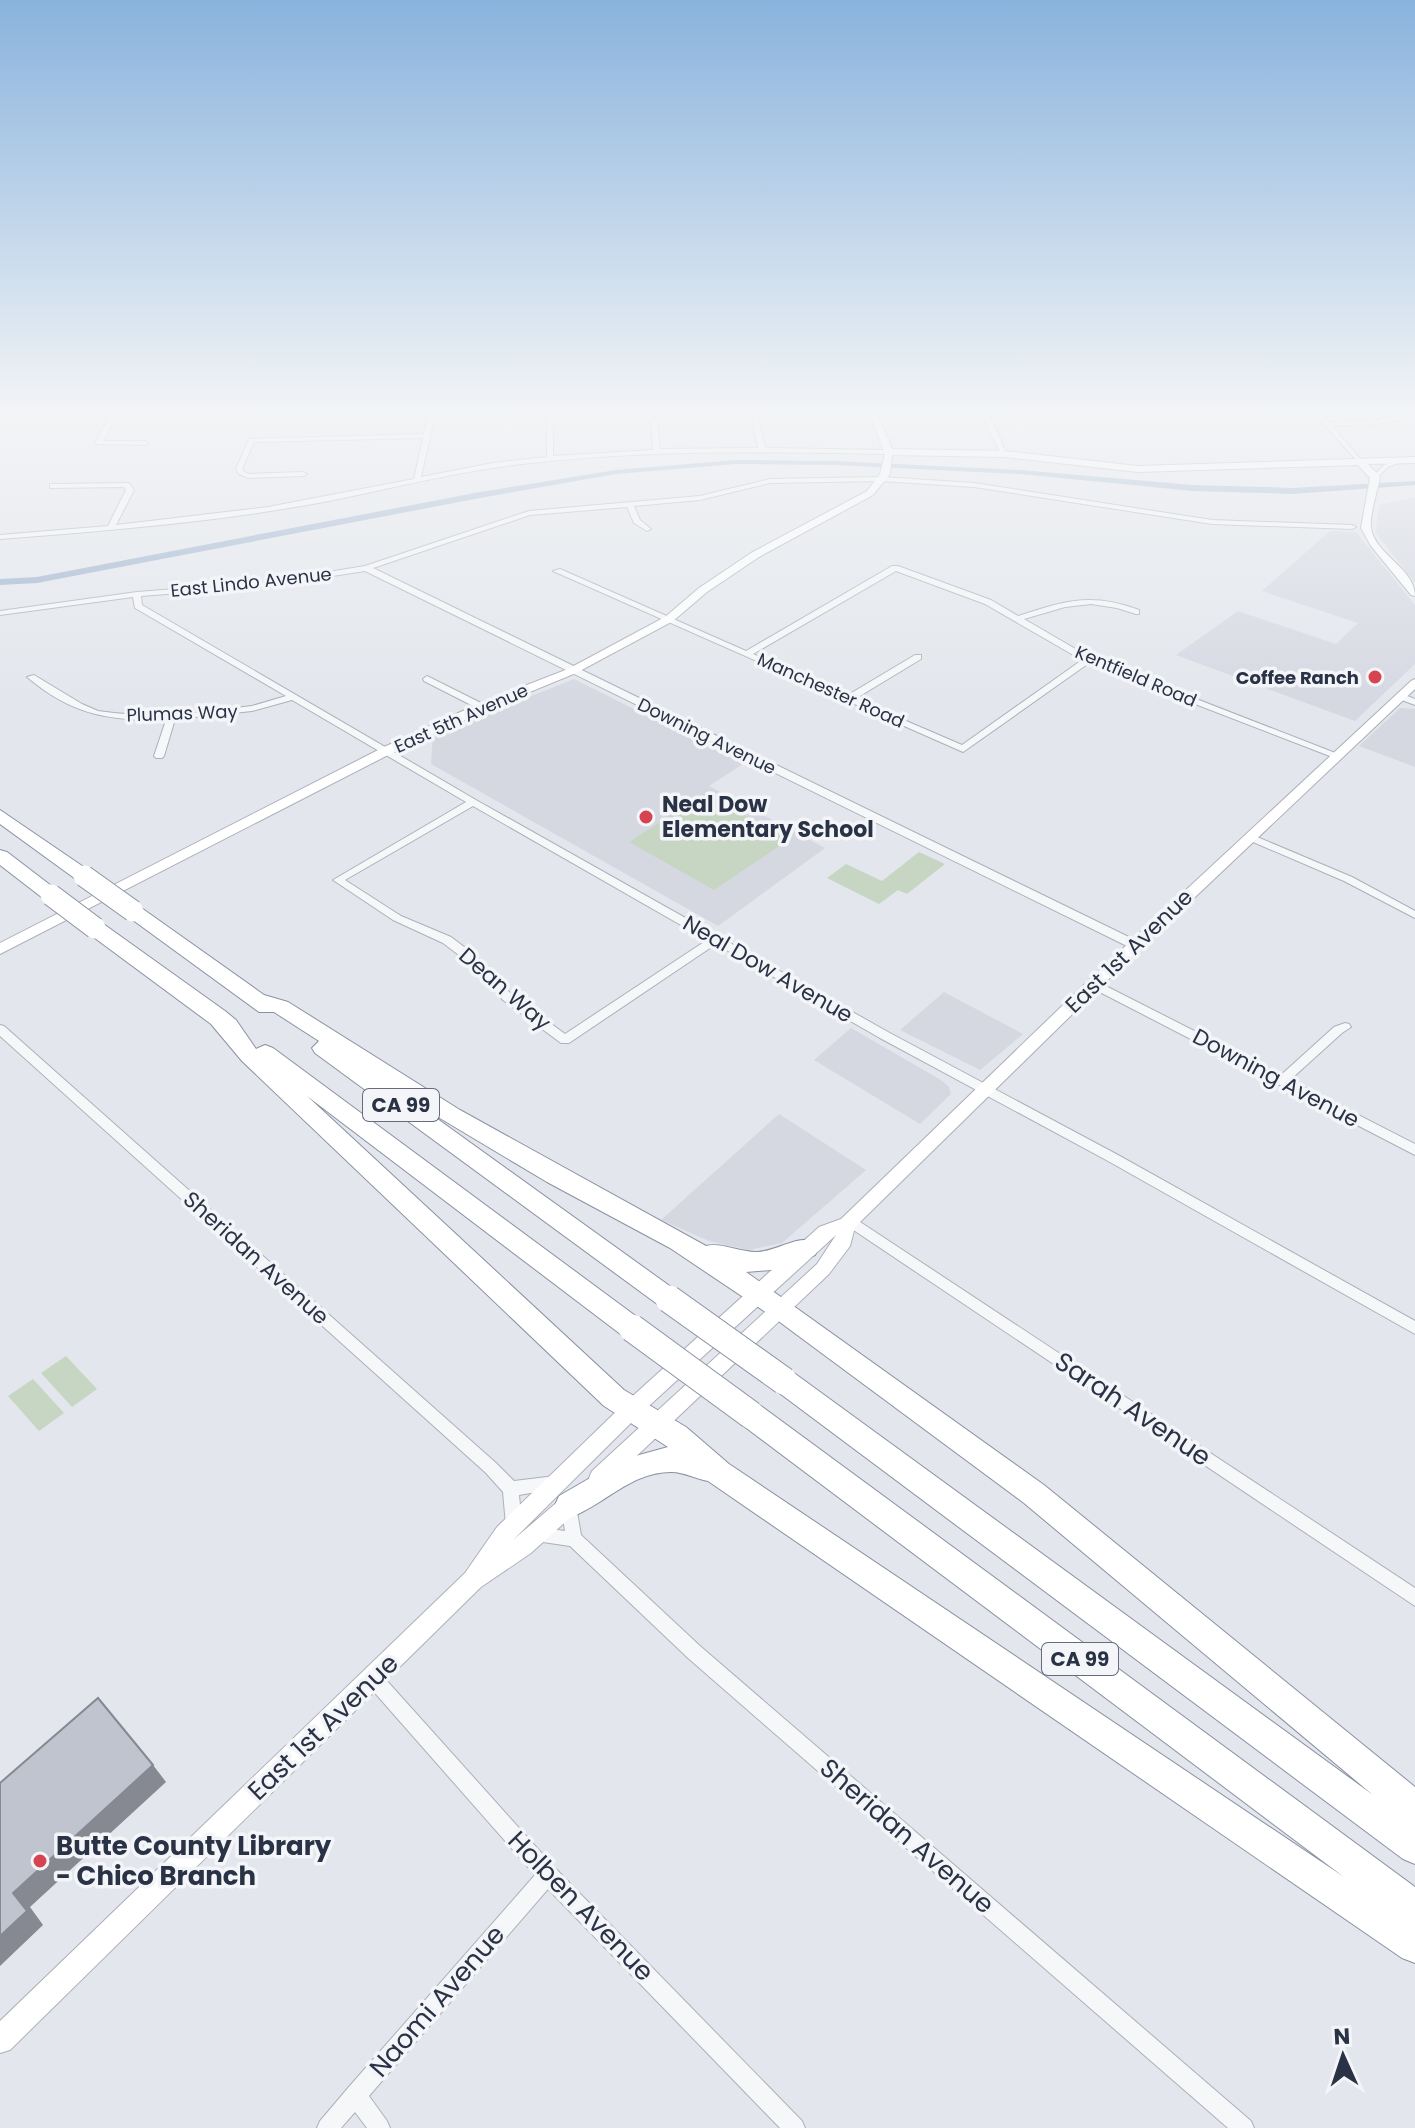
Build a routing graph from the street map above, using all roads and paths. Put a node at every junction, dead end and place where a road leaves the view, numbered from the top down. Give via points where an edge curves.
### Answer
1 (121, 508) edge
2 (271, 508) edge
3 (582, 508) edge
4 (632, 508) edge
5 (845, 508) edge
6 (1129, 508) edge
7 (1371, 508) edge
8 (1352, 527) dead end
9 (110, 529) junction
10 (647, 529) dead end
11 (0, 537) edge
12 (366, 568) junction
13 (557, 571) dead end
14 (1415, 593) edge
15 (137, 594) junction
16 (1136, 612) dead end
17 (0, 613) edge
18 (1020, 618) junction
19 (669, 619) junction
20 (748, 653) junction
21 (918, 657) dead end
22 (1088, 660) junction
23 (572, 671) junction
24 (31, 677) dead end
25 (427, 679) dead end
26 (1415, 683) edge
27 (292, 697) junction
28 (850, 698) junction
29 (1409, 700) edge
30 (482, 707) junction
31 (172, 715) junction
32 (388, 750) junction
33 (159, 756) dead end
34 (1338, 756) junction
35 (473, 802) junction
36 (0, 815) edge
37 (1250, 837) junction
38 (0, 856) edge
39 (1415, 915) edge
40 (716, 939) junction
41 (1135, 945) junction
42 (0, 949) edge
43 (1094, 984) junction
44 (256, 1000) junction
45 (217, 1016) junction
46 (1345, 1027) dead end
47 (0, 1029) edge
48 (1282, 1081) junction
49 (986, 1089) junction
50 (1415, 1150) edge
51 (849, 1223) junction
52 (679, 1241) junction
53 (806, 1248) junction
54 (757, 1292) junction
55 (782, 1309) junction
56 (1415, 1328) edge
57 (645, 1417) junction
58 (719, 1473) junction
59 (511, 1489) junction
60 (563, 1494) junction
61 (514, 1525) junction
62 (535, 1535) junction
63 (574, 1539) junction
64 (473, 1580) junction
65 (1415, 1598) edge
66 (373, 1678) junction
67 (1415, 1809) edge
68 (1415, 1847) edge
69 (548, 1875) junction
70 (1408, 1921) edge
71 (0, 2040) edge
72 (355, 2095) junction
73 (327, 2128) edge
74 (380, 2128) edge
75 (795, 2128) edge
76 (1244, 2128) edge

1 - 9 street
2 - 9 street
3 - 12 street, East Lindo Avenue via 529,513
4 - 10 street
5 - 19 street, East 5th Avenue via 727,573
6 - 8 street, East Lindo Avenue via 1212,522
7 - 14 street via 1366,528
9 - 11 street
12 - 15 street, East Lindo Avenue via 267,584
12 - 23 street, Downing Avenue
13 - 19 street, Manchester Road
15 - 17 street, East Lindo Avenue
15 - 27 street, Neal Dow Avenue via 138,606
16 - 18 street via 1083,600
18 - 20 street, Kentfield Road via 895,568
18 - 22 street, Kentfield Road
19 - 20 street, Manchester Road
19 - 23 street, East 5th Avenue
20 - 28 street, Manchester Road
21 - 28 street
22 - 28 street, Manchester Road via 963,749
22 - 34 street, Kentfield Road
23 - 30 street, East 5th Avenue
23 - 41 street, Downing Avenue
24 - 31 street, Plumas Way via 98,714
25 - 30 street
26 - 29 street, East 1st Avenue
27 - 31 street, Plumas Way via 242,711
27 - 32 street, Neal Dow Avenue
29 - 34 street, East 1st Avenue
30 - 32 street, East 5th Avenue
31 - 33 street
32 - 35 street, Neal Dow Avenue
32 - 42 street, East 5th Avenue
34 - 37 street, East 1st Avenue
35 - 40 street, Neal Dow Avenue
35 - 40 street, Dean Way via 338,880 397,918 447,940 507,997 565,1040
36 - 44 highway, CA 99, bridge
37 - 39 street
37 - 41 street, East 1st Avenue
38 - 45 highway, CA 99, bridge
40 - 49 street, Neal Dow Avenue
41 - 43 street, East 1st Avenue
43 - 48 street, Downing Avenue
43 - 49 street, East 1st Avenue
44 - 52 highway via 281,1007 452,1116
44 - 68 highway, CA 99, bridge
45 - 57 highway via 250,1056 611,1396
45 - 70 highway, CA 99, bridge via 751,1415
46 - 48 street
47 - 59 street, Sheridan Avenue
48 - 50 street, Downing Avenue
49 - 51 street, East 1st Avenue
49 - 56 street, Neal Dow Avenue
51 - 53 street, East 1st Avenue via 825,1232
51 - 55 street, East 1st Avenue via 844,1241 823,1269
51 - 65 street, Sarah Avenue
52 - 53 highway via 741,1263 773,1261
52 - 54 highway
53 - 54 street, East 1st Avenue
54 - 55 highway
54 - 57 street, East 1st Avenue
55 - 57 street, East 1st Avenue
55 - 67 highway via 1034,1494
57 - 58 highway
57 - 60 street, East 1st Avenue
57 - 60 street, East 1st Avenue
58 - 60 highway via 681,1460 658,1460
58 - 70 highway
59 - 60 street
59 - 61 street
60 - 61 street, East 1st Avenue
60 - 62 street, East 1st Avenue
60 - 63 street
61 - 64 street, East 1st Avenue
62 - 63 street
62 - 64 street, East 1st Avenue
63 - 76 street, Sheridan Avenue via 694,1652
64 - 66 street, East 1st Avenue
66 - 69 street, Holben Avenue
66 - 71 street, East 1st Avenue
69 - 72 street, Naomi Avenue
69 - 75 street, Holben Avenue
72 - 73 street, Naomi Avenue
72 - 74 street

